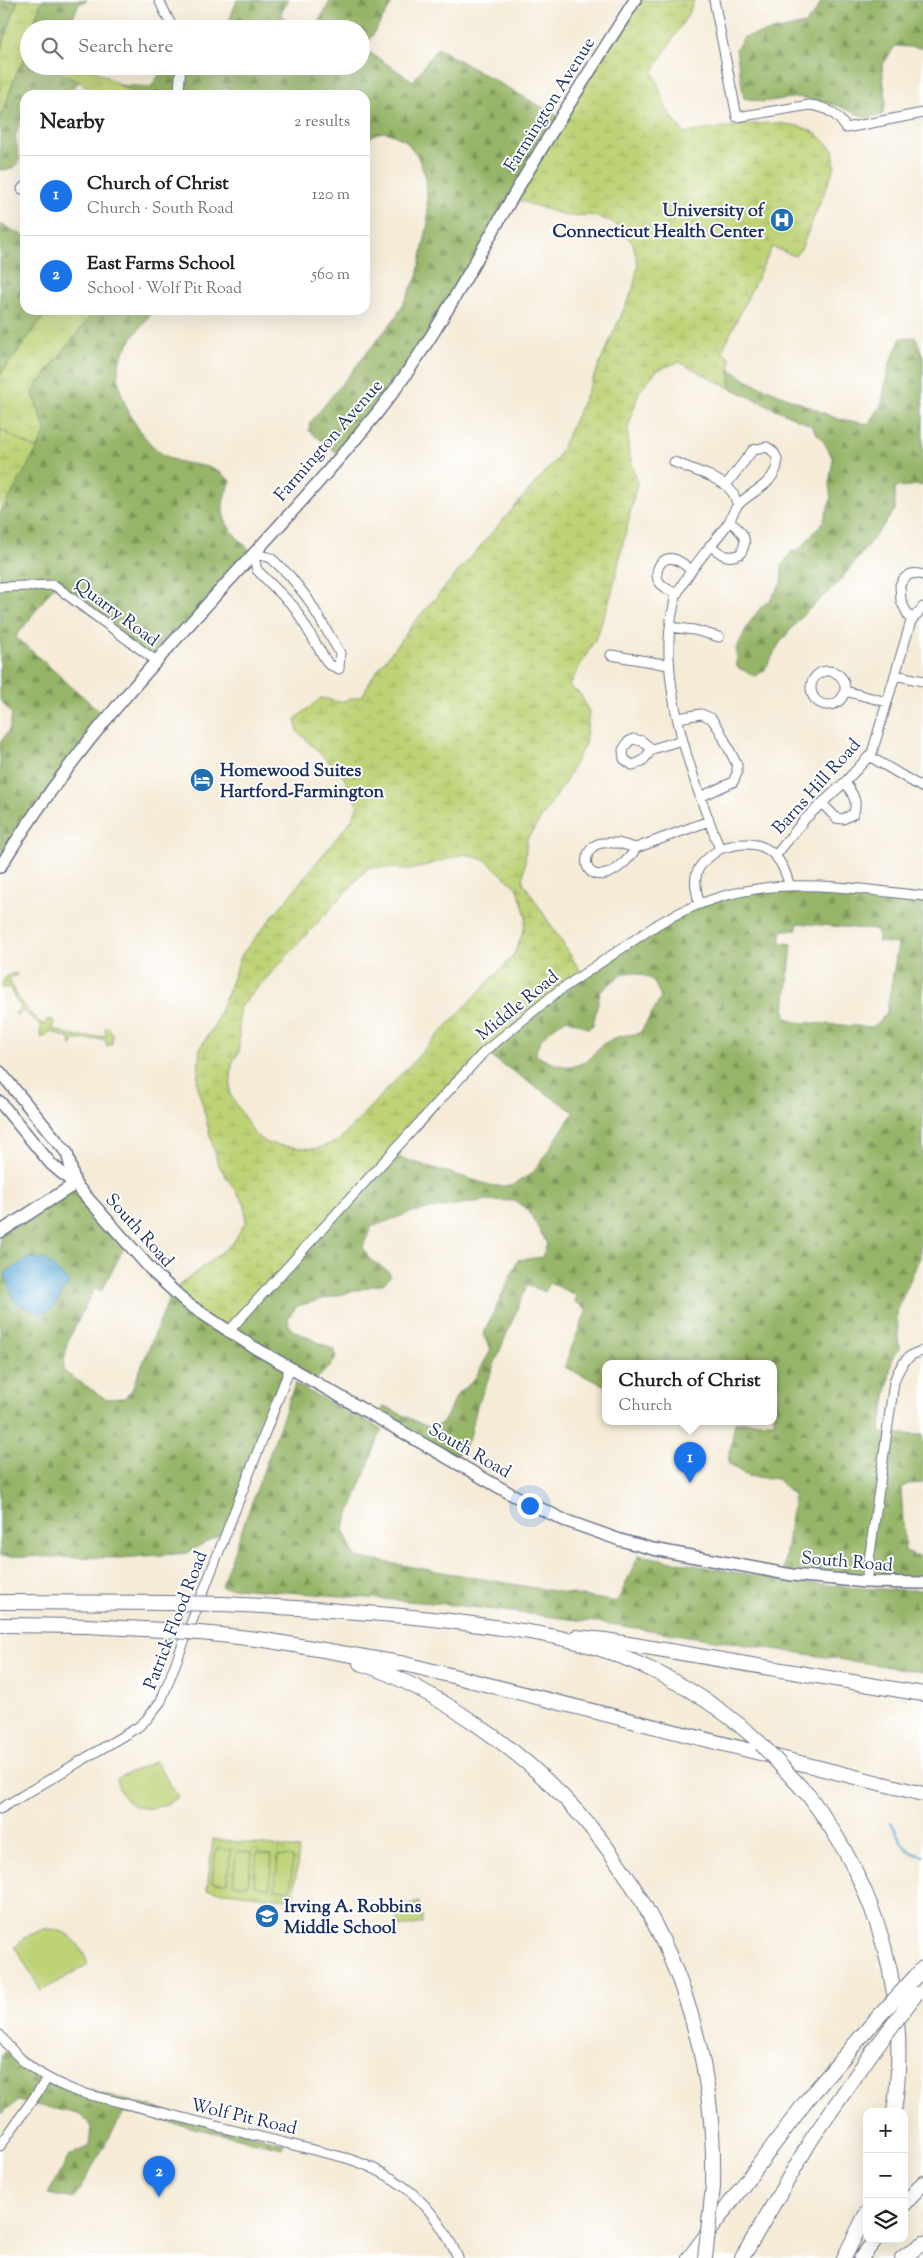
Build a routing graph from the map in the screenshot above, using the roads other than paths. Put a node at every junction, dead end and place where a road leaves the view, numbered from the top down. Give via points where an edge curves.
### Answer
1 (159, 0) edge
2 (635, 0) edge
3 (714, 0) edge
4 (169, 20) edge
5 (180, 75) edge
6 (179, 90) edge
7 (923, 113) edge
8 (674, 462) dead end
9 (726, 485) junction
10 (738, 505) junction
11 (730, 521) junction
12 (710, 545) junction
13 (253, 552) junction
14 (691, 570) junction
15 (923, 575) edge
16 (0, 586) edge
17 (677, 594) junction
18 (923, 607) edge
19 (911, 621) junction
20 (670, 627) junction
21 (718, 637) dead end
22 (611, 655) dead end
23 (155, 660) junction
24 (669, 665) junction
25 (895, 675) junction
26 (923, 681) edge
27 (845, 691) dead end
28 (887, 702) junction
29 (678, 718) junction
30 (682, 740) junction
31 (652, 749) dead end
32 (869, 756) junction
33 (845, 782) junction
34 (923, 788) edge
35 (700, 797) junction
36 (822, 803) junction
37 (709, 821) junction
38 (636, 848) junction
39 (720, 850) junction
40 (776, 855) junction
41 (0, 867) edge
42 (789, 884) junction
43 (923, 896) edge
44 (699, 903) junction
45 (0, 1072) edge
46 (0, 1102) edge
47 (75, 1184) junction
48 (0, 1232) edge
49 (228, 1332) junction
50 (923, 1351) edge
51 (290, 1368) junction
52 (866, 1582) junction
53 (923, 1584) edge
54 (0, 1602) edge
55 (0, 1625) edge
56 (552, 1636) junction
57 (318, 1650) junction
58 (923, 1694) edge
59 (923, 1794) edge
60 (0, 1809) edge
61 (919, 1981) edge
62 (0, 2035) edge
63 (47, 2079) junction
64 (894, 2108) edge
65 (0, 2146) edge
66 (923, 2183) edge
67 (908, 2200) edge
68 (863, 2220) edge
69 (873, 2243) edge
70 (923, 2243) edge
71 (458, 2258) edge
72 (689, 2258) edge
73 (706, 2258) edge
74 (742, 2258) edge
75 (844, 2258) edge
76 (861, 2258) edge
77 (902, 2258) edge

1 - 4 street
2 - 13 main road, Farmington Avenue via 531,166 414,364 358,436
3 - 7 street via 737,117 810,105 832,112 846,128
5 - 6 street
8 - 9 street
9 - 10 street
9 - 10 street via 753,450 767,447 774,452 776,470 762,488
10 - 11 street
11 - 12 street
11 - 12 street via 746,540 740,554 724,556
12 - 14 street
13 - 13 street via 258,570 294,607 328,664 339,669 340,653 308,599 271,558
13 - 23 main road, Farmington Avenue
14 - 17 street
14 - 17 street via 672,559 666,559 658,567 659,582
15 - 19 street via 908,574 900,584 901,601
16 - 23 street, Quarry Road via 54,585
17 - 20 street
18 - 19 street, Barns Hill Road
19 - 25 street, Barns Hill Road
20 - 21 street
20 - 24 street
22 - 24 street
23 - 41 main road, Farmington Avenue via 71,761
24 - 29 street
25 - 26 street
25 - 28 street, Barns Hill Road
27 - 28 street
28 - 32 street, Barns Hill Road
29 - 30 street
29 - 35 street via 701,714 711,718 737,765 733,782
30 - 31 street
30 - 35 street
32 - 33 street, Barns Hill Road
32 - 34 street
33 - 36 street, Barns Hill Road
33 - 36 street via 855,798 853,814 836,818
35 - 37 street
36 - 40 street, Barns Hill Road via 805,818
37 - 38 street
37 - 39 street
38 - 38 street via 618,843 599,844 590,848 587,864 594,874 606,874 617,868
39 - 40 street via 734,844 748,844 761,846
39 - 44 street via 708,857 696,874 694,880
40 - 42 street via 785,868
42 - 43 street, Middle Road via 830,885
42 - 44 street, Middle Road via 740,891
44 - 49 street, Middle Road via 640,935 557,992 495,1041
45 - 47 main road, South Road via 67,1153
46 - 47 main road, South Road via 51,1164
47 - 48 main road
47 - 49 main road, South Road via 172,1291
49 - 51 main road, South Road
50 - 52 street via 902,1363 894,1382
51 - 52 main road, South Road via 511,1494 588,1530 653,1549 721,1563 792,1575
51 - 60 street, Patrick Flood Road via 158,1706 128,1734
52 - 53 main road, South Road
54 - 56 highway, bridge via 223,1604 403,1616
55 - 57 highway, bridge via 164,1630
56 - 58 highway via 605,1640
56 - 64 highway, bridge via 616,1656 666,1678 717,1708 761,1744 808,1796 854,1868 882,1940 895,1993 899,2028
57 - 59 highway via 364,1656 436,1672
57 - 73 highway, bridge via 392,1675 439,1700 514,1751 581,1815 634,1888 676,1970 702,2054 713,2141 713,2187
61 - 72 highway, bridge via 870,2025 786,2127
61 - 74 highway, bridge via 815,2134
62 - 63 street, Wolf Pit Road via 21,2060
63 - 65 street
63 - 71 street, Wolf Pit Road via 97,2098 346,2158 380,2170 409,2190 432,2212
66 - 67 highway
68 - 75 highway
69 - 76 highway
70 - 77 highway

